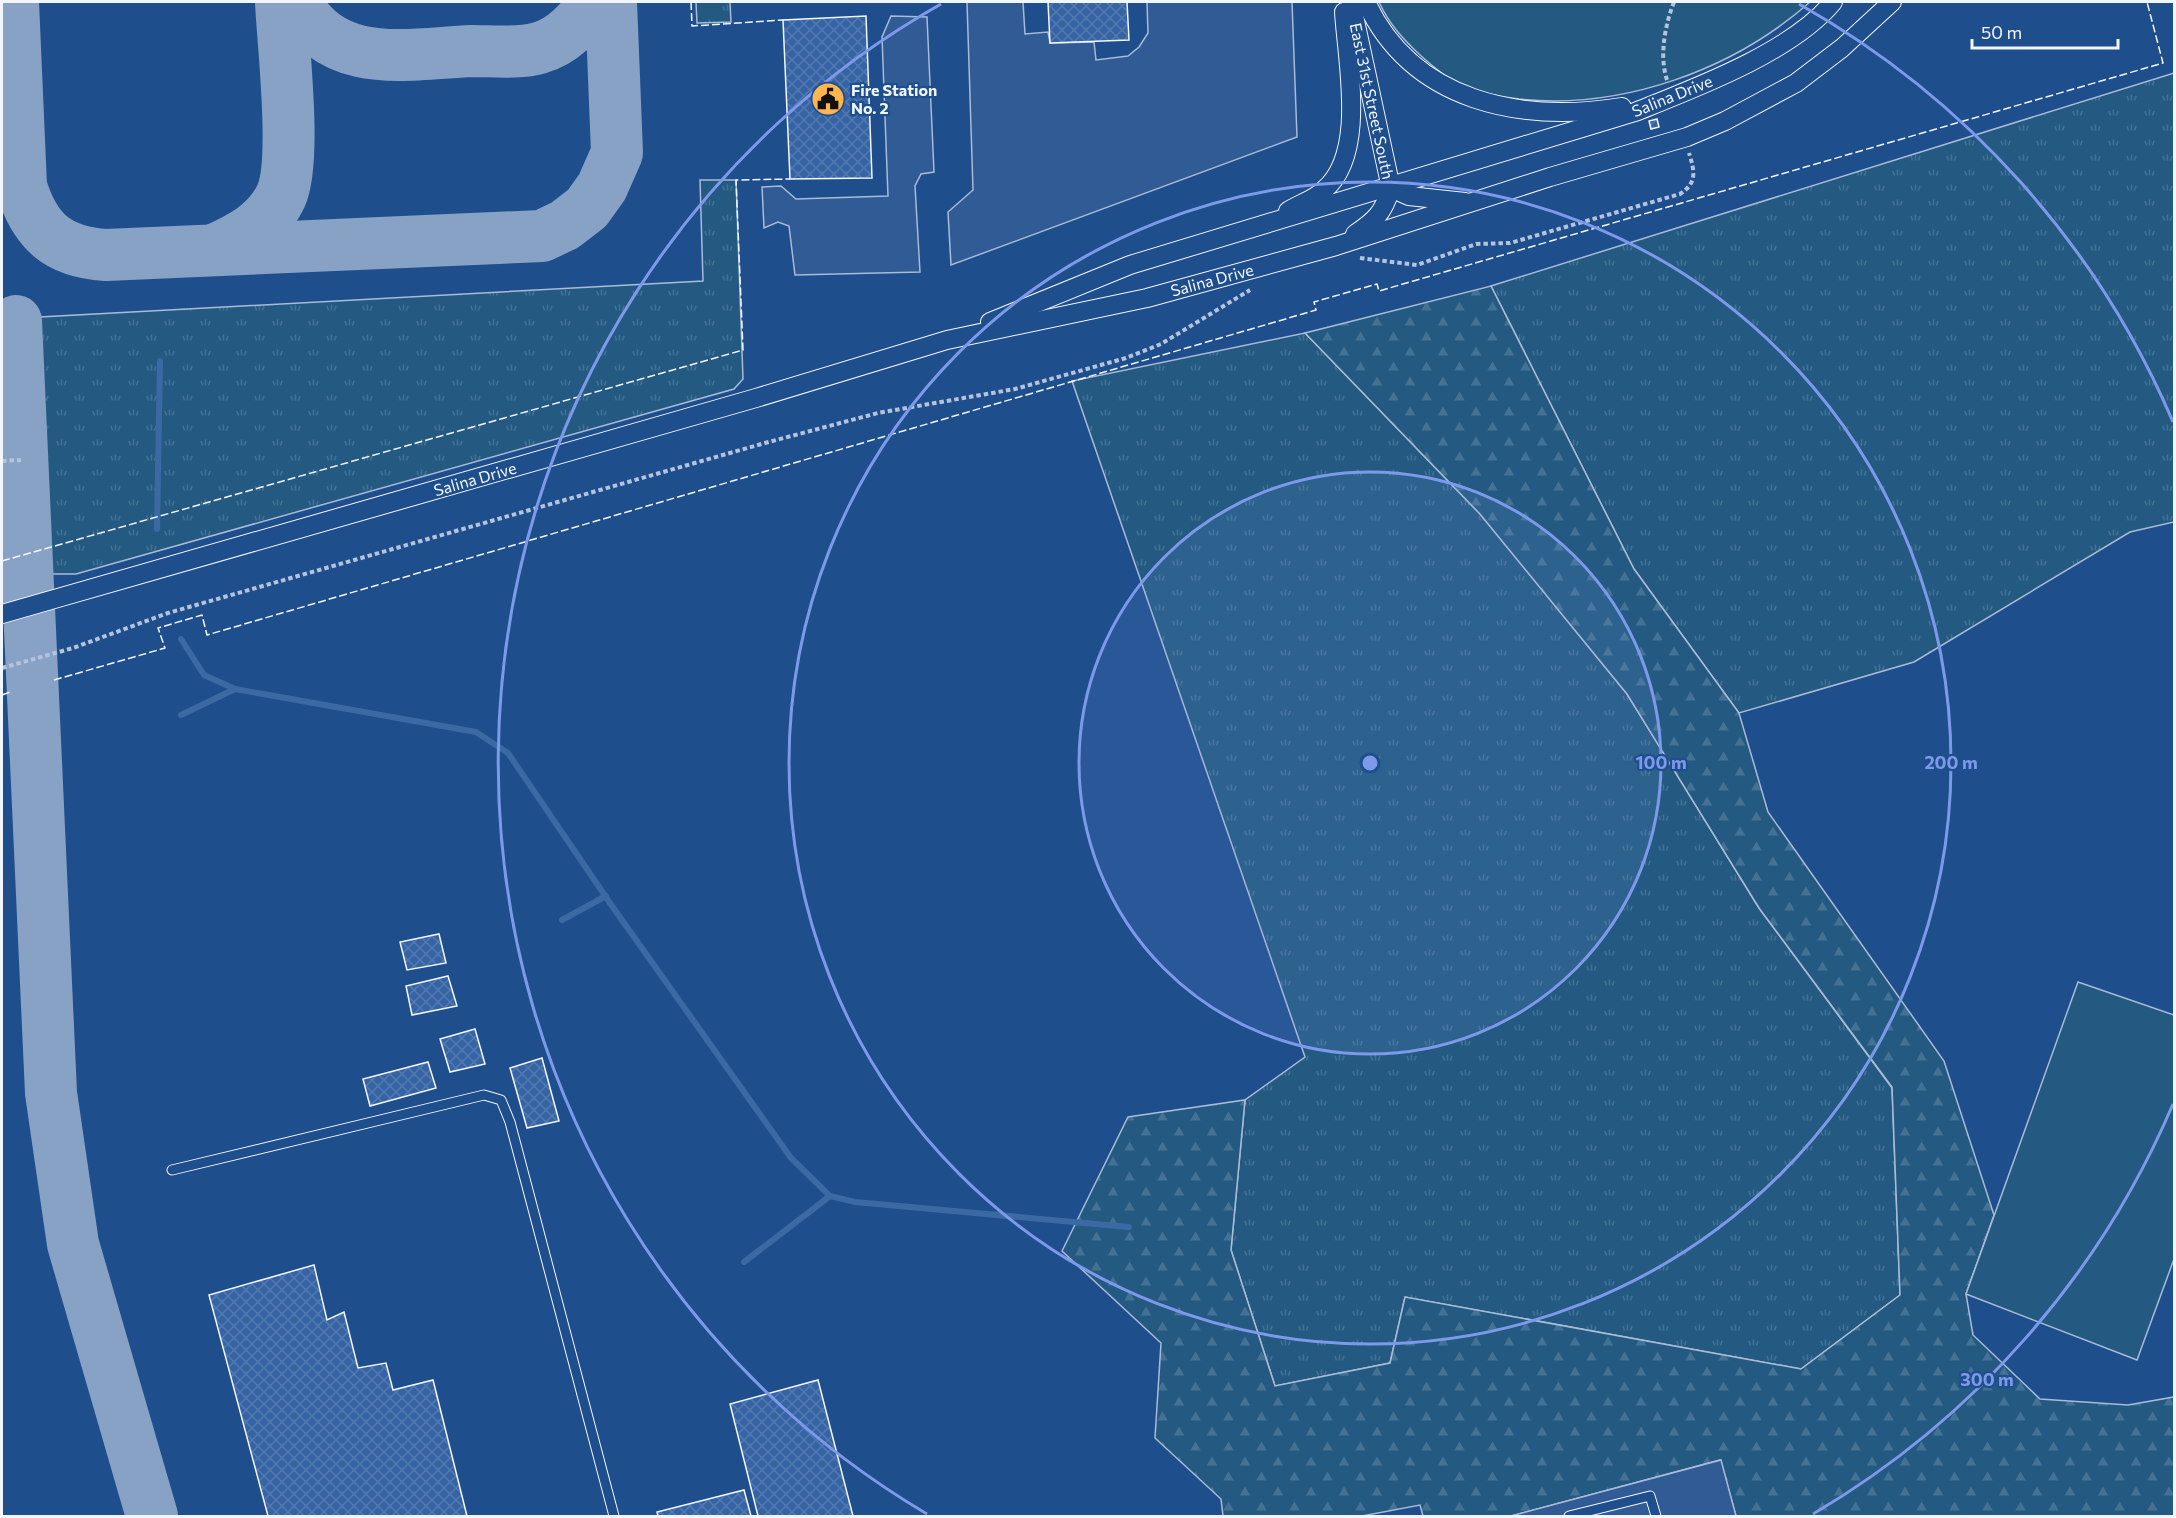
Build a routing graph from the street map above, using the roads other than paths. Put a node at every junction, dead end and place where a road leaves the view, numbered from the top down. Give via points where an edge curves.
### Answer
1 (1343, 2) edge
2 (1351, 2) edge
3 (1366, 2) edge
4 (1833, 2) edge
5 (1892, 2) edge
6 (1667, 99) junction
7 (1391, 188) junction
8 (1472, 202) junction
9 (1259, 227) junction
10 (1336, 246) junction
11 (947, 340) junction
12 (2, 614) edge
13 (172, 1170) dead end
14 (614, 1516) edge
15 (1569, 1516) edge
16 (1656, 1516) edge

1 - 9 street, Salina Drive via 1351,127 1346,160 1325,190
2 - 7 street, East 31st Street South
3 - 6 street, East 31st Street South via 1374,20 1396,47 1438,83 1466,97 1544,113 1601,111
4 - 6 street, Salina Drive via 1779,47
5 - 8 street, Salina Drive via 1842,48 1796,82 1725,121 1684,138
6 - 7 street, Salina Drive
7 - 8 street, Salina Drive via 1408,196
7 - 9 street, Salina Drive
7 - 10 street, East 31st Street South via 1385,209 1371,224
8 - 10 street, Salina Drive
9 - 11 street, Salina Drive via 1130,265
10 - 11 street, Salina Drive via 1147,298
11 - 12 street, Salina Drive
13 - 14 lane via 484,1095 501,1100
15 - 16 lane via 1650,1496

